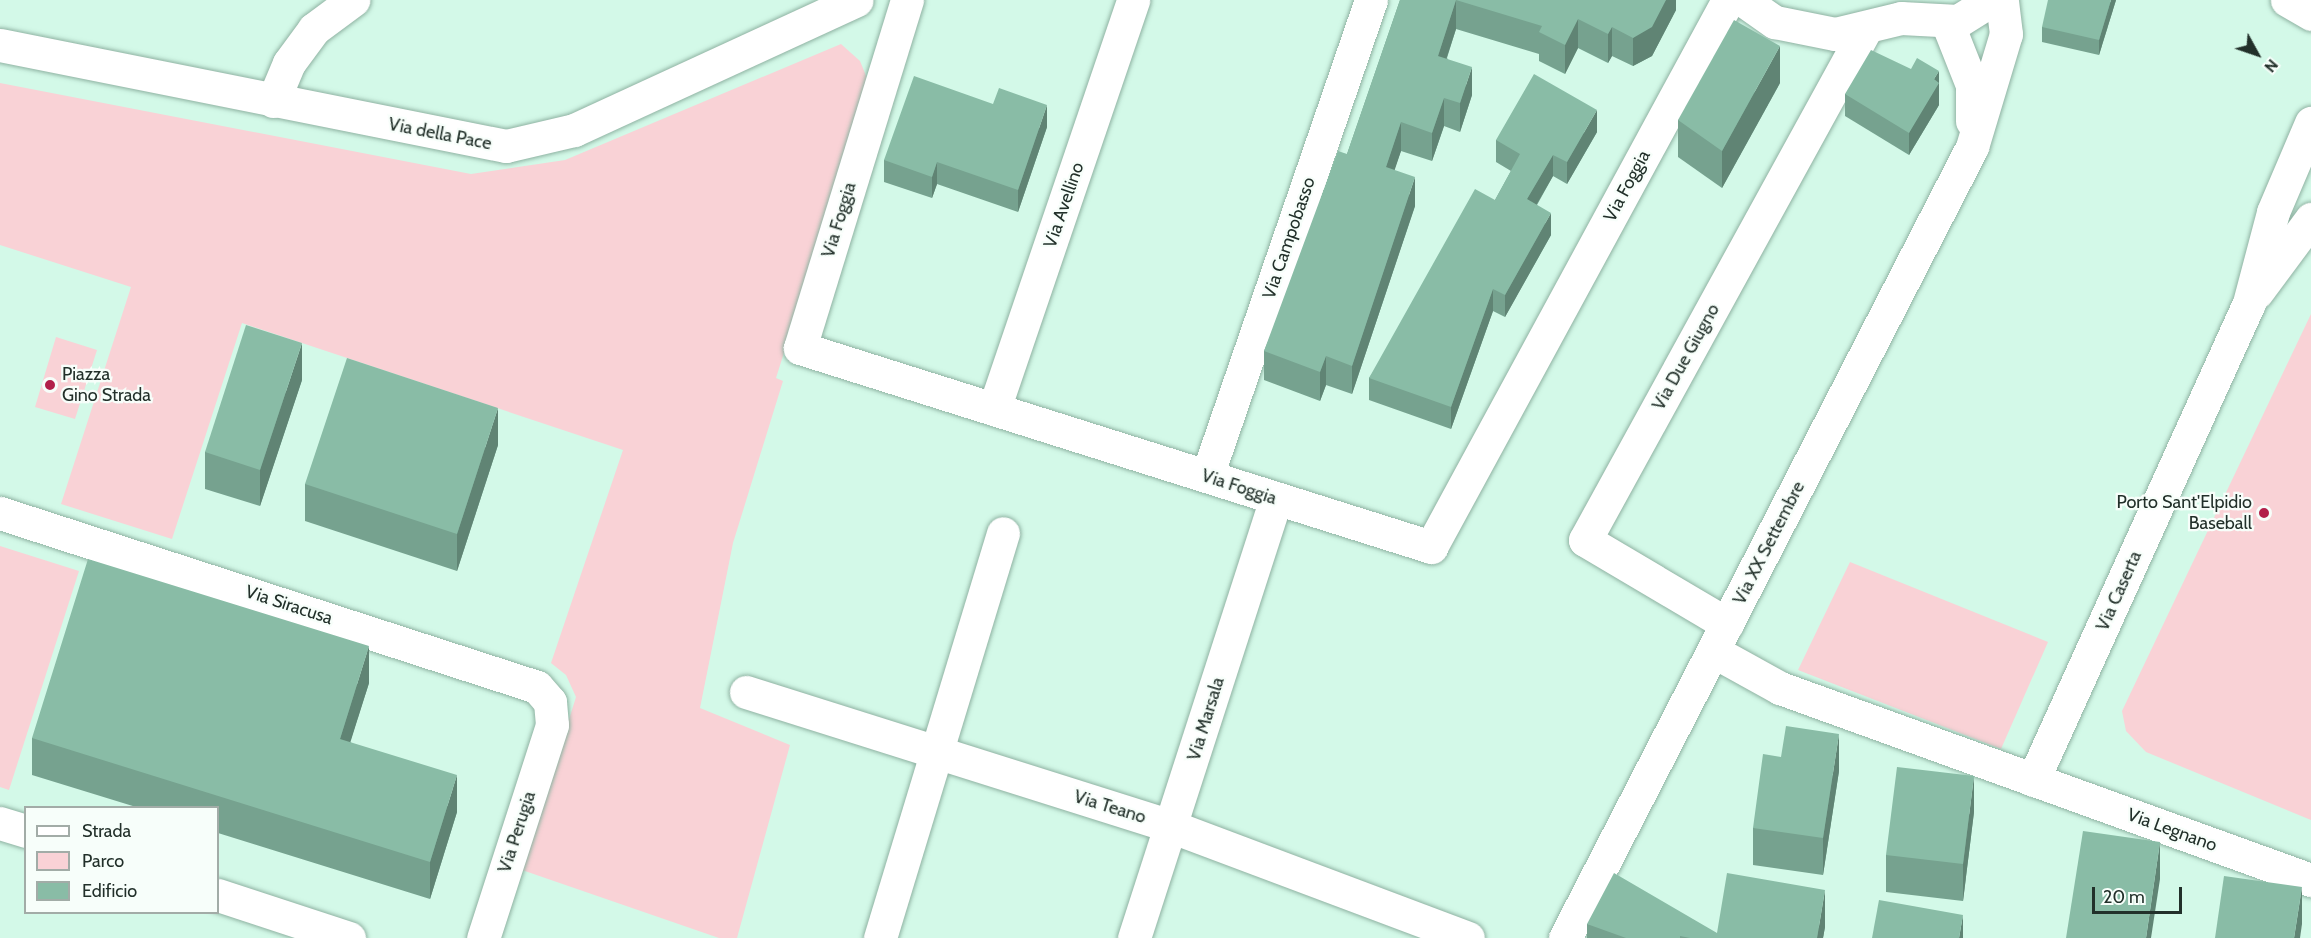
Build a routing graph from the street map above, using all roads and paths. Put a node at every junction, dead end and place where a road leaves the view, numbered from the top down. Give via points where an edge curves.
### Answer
1 (353, 0) edge
2 (857, 0) edge
3 (906, 0) edge
4 (1133, 0) edge
5 (1371, 0) edge
6 (1728, 0) edge
7 (1743, 0) edge
8 (1991, 0) edge
9 (2002, 0) edge
10 (2287, 0) edge
11 (2311, 14) edge
12 (1947, 22) junction
13 (1865, 30) junction
14 (0, 45) edge
15 (273, 101) junction
16 (2311, 123) edge
17 (1971, 147) junction
18 (2311, 219) edge
19 (2249, 303) junction
20 (994, 409) junction
21 (1207, 476) junction
22 (1275, 498) junction
23 (0, 513) edge
24 (1003, 533) dead end
25 (1720, 637) junction
26 (746, 692) dead end
27 (552, 725) joint
28 (937, 752) junction
29 (2034, 780) junction
30 (0, 823) edge
31 (1173, 827) junction
32 (24, 830) edge
33 (2311, 880) edge
34 (219, 895) edge
35 (349, 938) edge
36 (483, 938) edge
37 (880, 938) edge
38 (1134, 938) edge
39 (1468, 938) edge
40 (1565, 938) edge

1 - 15 street via 314,29 289,63
2 - 15 street, Via della Pace via 574,130 506,146
3 - 20 street, Via Foggia via 800,348
4 - 20 street, Via Avellino
5 - 21 street, Via Campobasso
6 - 22 street, Via Foggia via 1431,547
7 - 13 street via 1775,22 1813,32
8 - 12 street via 1969,19
9 - 17 street, Via XX Settembre via 2006,34
10 - 11 street
12 - 13 street via 1901,18
12 - 17 street, Via XX Settembre via 1972,85
13 - 25 street, Via Due Giugno via 1585,540
14 - 15 street, Via della Pace
16 - 19 street, Via Caserta via 2273,212
17 - 25 street, Via XX Settembre
18 - 19 street, Via Caserta
19 - 29 street, Via Caserta
20 - 21 street, Via Foggia
21 - 22 street, Via Foggia
22 - 31 street, Via Marsala
23 - 27 street, Via Siracusa via 499,672 537,687 550,702
24 - 28 street
25 - 29 street, Via Legnano via 1780,688
25 - 40 street, Via XX Settembre
26 - 28 street, Via Teano
27 - 36 street, Via Perugia
28 - 31 street, Via Teano
28 - 37 street
29 - 33 street, Via Legnano
30 - 32 street
31 - 38 street, Via Marsala
31 - 39 street, Via Teano
34 - 35 street

